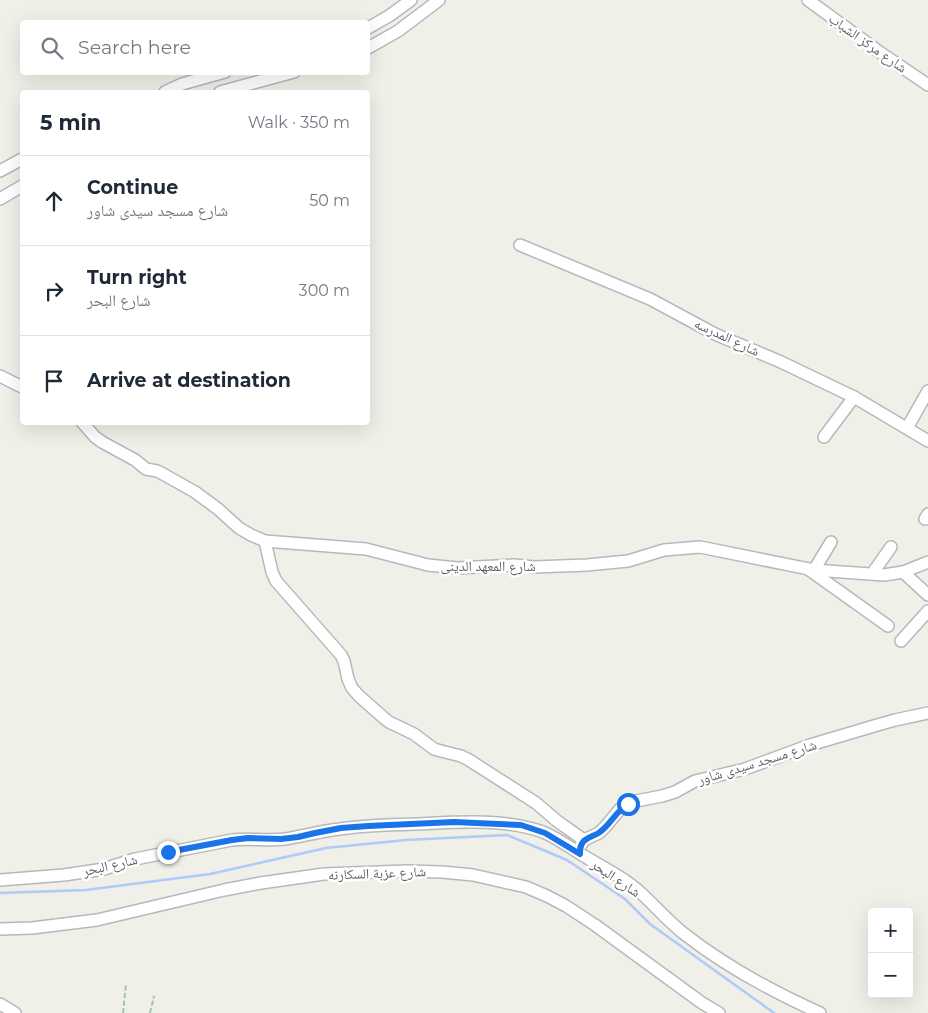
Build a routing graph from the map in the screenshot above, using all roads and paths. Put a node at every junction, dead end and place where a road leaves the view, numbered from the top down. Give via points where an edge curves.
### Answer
1 (411, 0) edge
2 (440, 0) edge
3 (808, 0) edge
4 (370, 27) edge
5 (370, 47) edge
6 (215, 75) edge
7 (284, 75) edge
8 (928, 85) edge
9 (169, 90) edge
10 (227, 90) edge
11 (20, 160) edge
12 (0, 171) edge
13 (20, 187) edge
14 (0, 199) edge
15 (520, 245) dead end
16 (0, 376) edge
17 (20, 386) edge
18 (928, 391) edge
19 (854, 397) junction
20 (85, 425) edge
21 (907, 428) junction
22 (824, 437) dead end
23 (928, 441) edge
24 (266, 541) junction
25 (831, 542) dead end
26 (891, 547) dead end
27 (928, 562) edge
28 (810, 569) junction
29 (903, 572) junction
30 (872, 574) junction
31 (928, 594) edge
32 (928, 611) edge
33 (888, 626) dead end
34 (901, 642) dead end
35 (928, 713) edge
36 (584, 840) junction
37 (580, 854) junction
38 (0, 880) edge
39 (0, 929) edge
40 (126, 984) dead end
41 (154, 996) dead end
42 (0, 1004) edge
43 (15, 1013) edge
44 (123, 1013) edge
45 (150, 1013) edge
46 (718, 1013) edge
47 (820, 1013) edge

1 - 4 street
2 - 5 street
3 - 8 street, شارع مركز الشباب
6 - 9 street
7 - 10 street
11 - 12 street
13 - 14 street
15 - 19 street, شارع المدرسه via 650,299 715,334
16 - 17 street
18 - 21 street
19 - 21 street, شارع المدرسه
19 - 22 street
20 - 24 street, شارع المعهد الدينى via 102,442 146,469 157,471 195,492 239,528
21 - 23 street, شارع المدرسه
24 - 28 street, شارع المعهد الدينى via 366,550 428,565 457,568 587,565 628,561 664,550 700,547
24 - 36 street via 276,581 341,655 348,679 359,696 390,722 434,749 461,756 536,803
25 - 28 street
26 - 30 street
27 - 29 street, شارع المعهد الدينى
28 - 30 street, شارع المعهد الدينى
28 - 33 street
29 - 30 street, شارع المعهد الدينى
29 - 31 street
32 - 34 street
35 - 36 street, شارع مسجد سيدى شاور via 810,745 745,769 695,781 675,792 636,801 620,809 599,833
36 - 37 street
37 - 38 street, شارع البحر via 545,833 521,825 454,822 341,828 281,839 232,840 135,859 104,869
37 - 47 street, شارع البحر via 632,886 679,929 737,971
39 - 46 street, شارع عزبة السكارنه via 98,920 224,890 324,874 406,871 473,875 526,887 566,906
40 - 44 path
41 - 45 path
42 - 43 street

